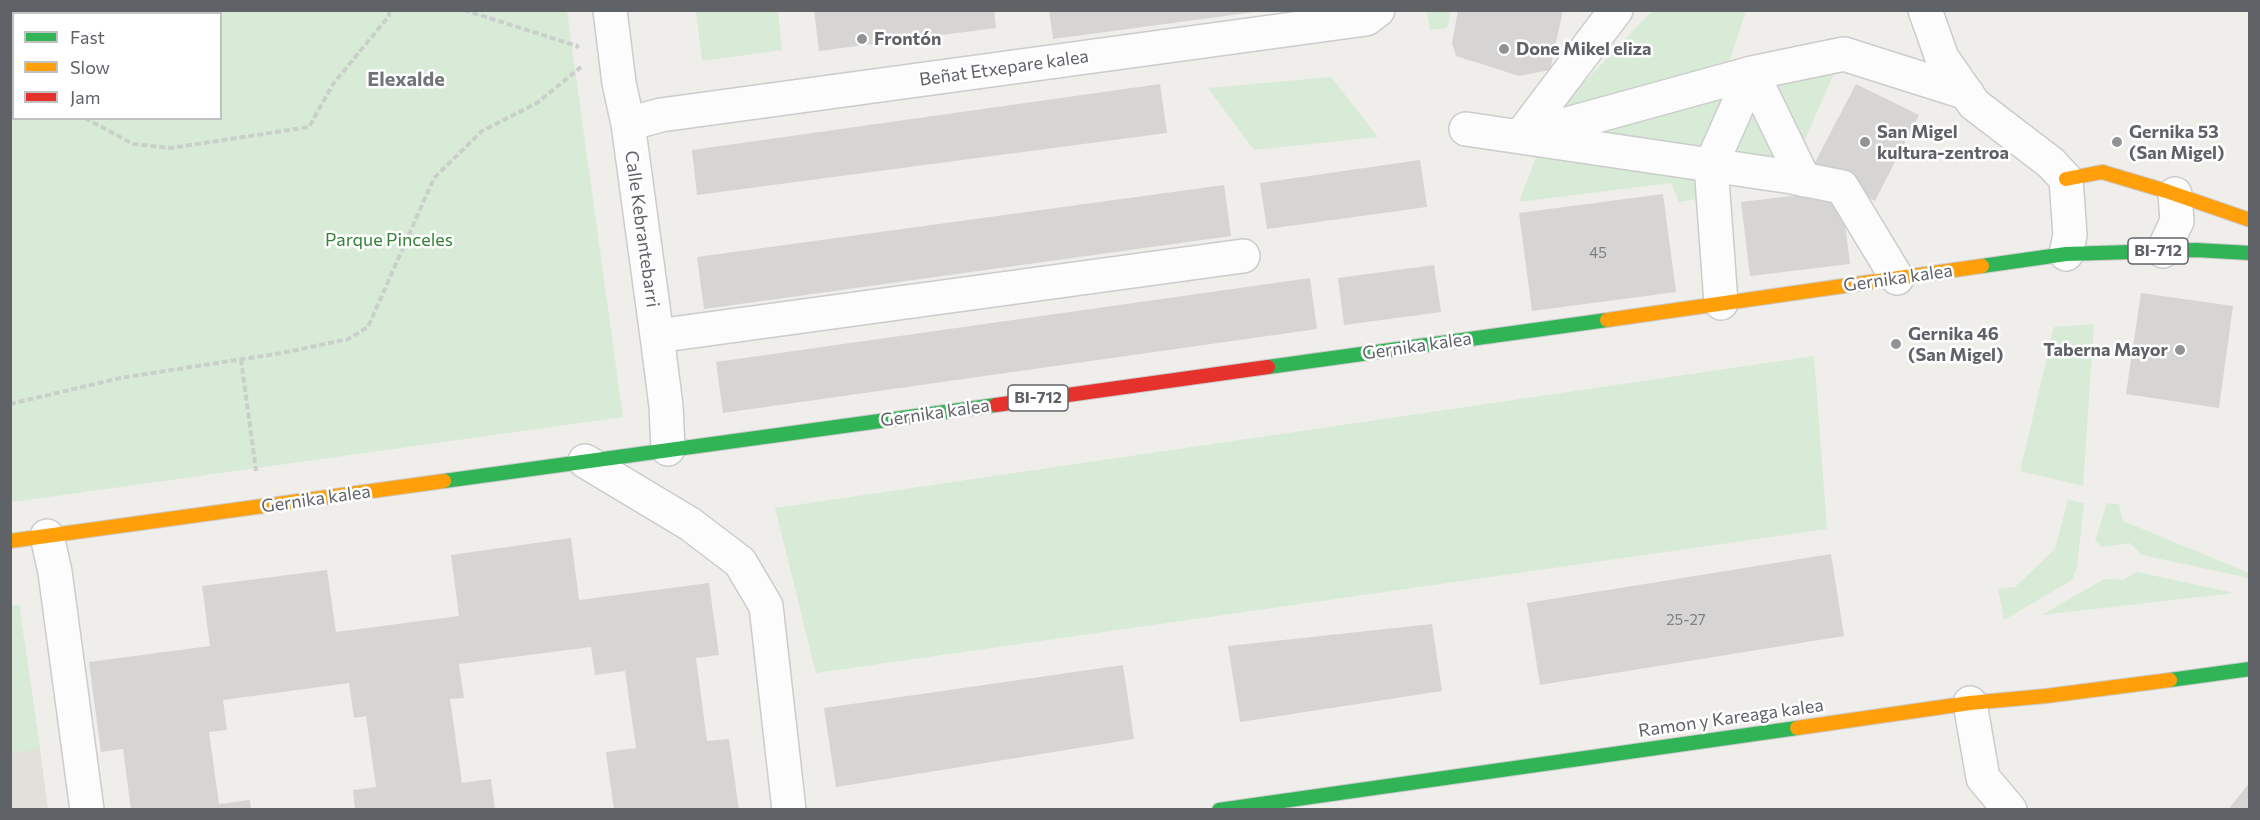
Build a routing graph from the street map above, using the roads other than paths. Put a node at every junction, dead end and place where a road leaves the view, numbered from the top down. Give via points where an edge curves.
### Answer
1 (610, 10) edge
2 (1378, 10) edge
3 (1616, 10) edge
4 (1925, 10) edge
5 (1752, 73) junction
6 (1967, 93) junction
7 (628, 124) junction
8 (1466, 129) dead end
9 (1520, 137) junction
10 (1711, 165) junction
11 (2066, 179) junction
12 (1804, 180) junction
13 (2175, 194) junction
14 (2250, 220) edge
15 (2163, 251) junction
16 (2250, 253) edge
17 (2066, 254) junction
18 (1243, 256) dead end
19 (1897, 278) junction
20 (1720, 303) junction
21 (657, 336) junction
22 (668, 449) junction
23 (585, 461) junction
24 (47, 536) junction
25 (10, 541) edge
26 (2250, 669) edge
27 (1970, 703) junction
28 (87, 810) edge
29 (789, 810) edge
30 (1219, 810) edge
31 (2010, 810) edge

1 - 7 street, Calle Kebrantebarri
2 - 7 street, Beñat Etxepare kalea via 1366,19 661,115
3 - 9 street
4 - 6 street via 1942,58
5 - 6 street via 1844,54
5 - 9 street
5 - 10 street
5 - 12 street
6 - 11 street via 1974,104
7 - 21 street, Calle Kebrantebarri
8 - 9 street
9 - 10 street
10 - 12 street
10 - 20 street
11 - 13 main road via 2102,172
11 - 17 street via 2070,235
12 - 19 street via 1842,187
13 - 14 main road
13 - 15 street via 2177,221
15 - 16 main road, Gernika kalea / BI-712
15 - 17 main road, Gernika kalea / BI-712
17 - 19 main road, Gernika kalea / BI-712
18 - 21 street
19 - 20 main road, Gernika kalea / BI-712
20 - 22 main road, Gernika kalea / BI-712
21 - 22 street, Calle Kebrantebarri
22 - 23 main road, Gernika kalea / BI-712
23 - 24 main road, Gernika kalea / BI-712
23 - 29 street via 690,524 745,570 766,606
24 - 25 main road, Gernika kalea / BI-712
24 - 28 street
26 - 27 main road, Ramon y Kareaga kalea
27 - 30 main road, Ramon y Kareaga kalea
27 - 31 street via 1983,778

